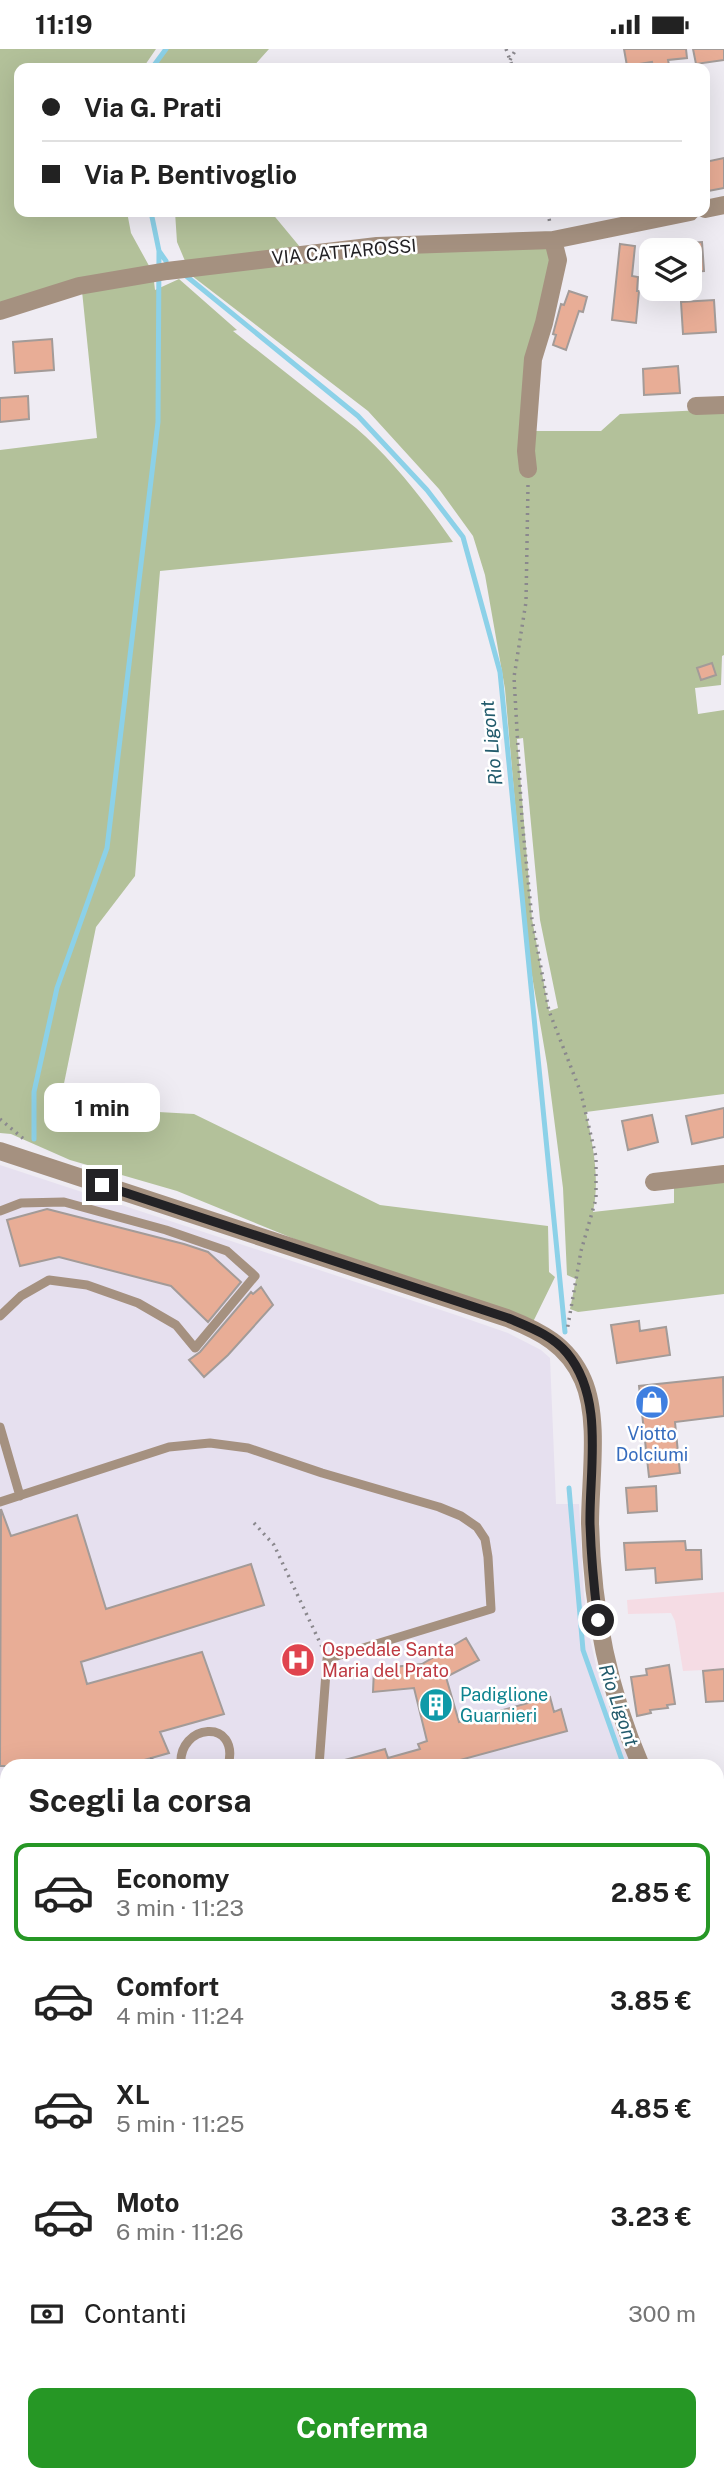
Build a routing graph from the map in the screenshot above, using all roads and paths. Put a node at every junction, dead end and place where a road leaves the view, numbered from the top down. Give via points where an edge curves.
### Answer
1 (506, 49) edge
2 (516, 49) edge
3 (510, 60) junction
4 (511, 63) edge
5 (666, 217) edge
6 (553, 240) junction
7 (0, 311) edge
8 (724, 405) edge
9 (696, 406) dead end
10 (528, 469) joint
11 (0, 1119) edge
12 (28, 1142) dead end
13 (0, 1151) edge
14 (724, 1174) edge
15 (654, 1182) dead end
16 (0, 1211) edge
17 (0, 1316) edge
18 (560, 1328) dead end
19 (568, 1341) junction
20 (0, 1427) edge
21 (20, 1496) junction
22 (0, 1502) edge
23 (254, 1523) dead end
24 (327, 1659) junction
25 (181, 1759) edge
26 (229, 1759) edge
27 (320, 1759) edge
28 (638, 1759) edge

1 - 3 path
2 - 3 path
3 - 4 path
5 - 6 street, VIA CATTAROSSI
6 - 7 street, VIA CATTAROSSI via 377,246 167,271 79,286
6 - 10 street via 558,260 533,359
8 - 9 street
10 - 19 path via 526,602 514,677 532,919 549,1011 581,1093 596,1157 596,1199 581,1251
11 - 12 path
13 - 19 street
14 - 15 street
16 - 17 lane via 20,1203 64,1202 227,1251 255,1276 195,1348 177,1325 138,1303 87,1285 49,1280 21,1296
18 - 19 path
19 - 28 street via 590,1406 590,1526 598,1620 618,1706
20 - 21 lane
21 - 22 lane
21 - 24 lane via 169,1447 210,1443 248,1448 439,1507 477,1527 485,1539 491,1609
23 - 24 path via 274,1545
24 - 27 lane
25 - 26 lane via 189,1740 210,1730 228,1741

